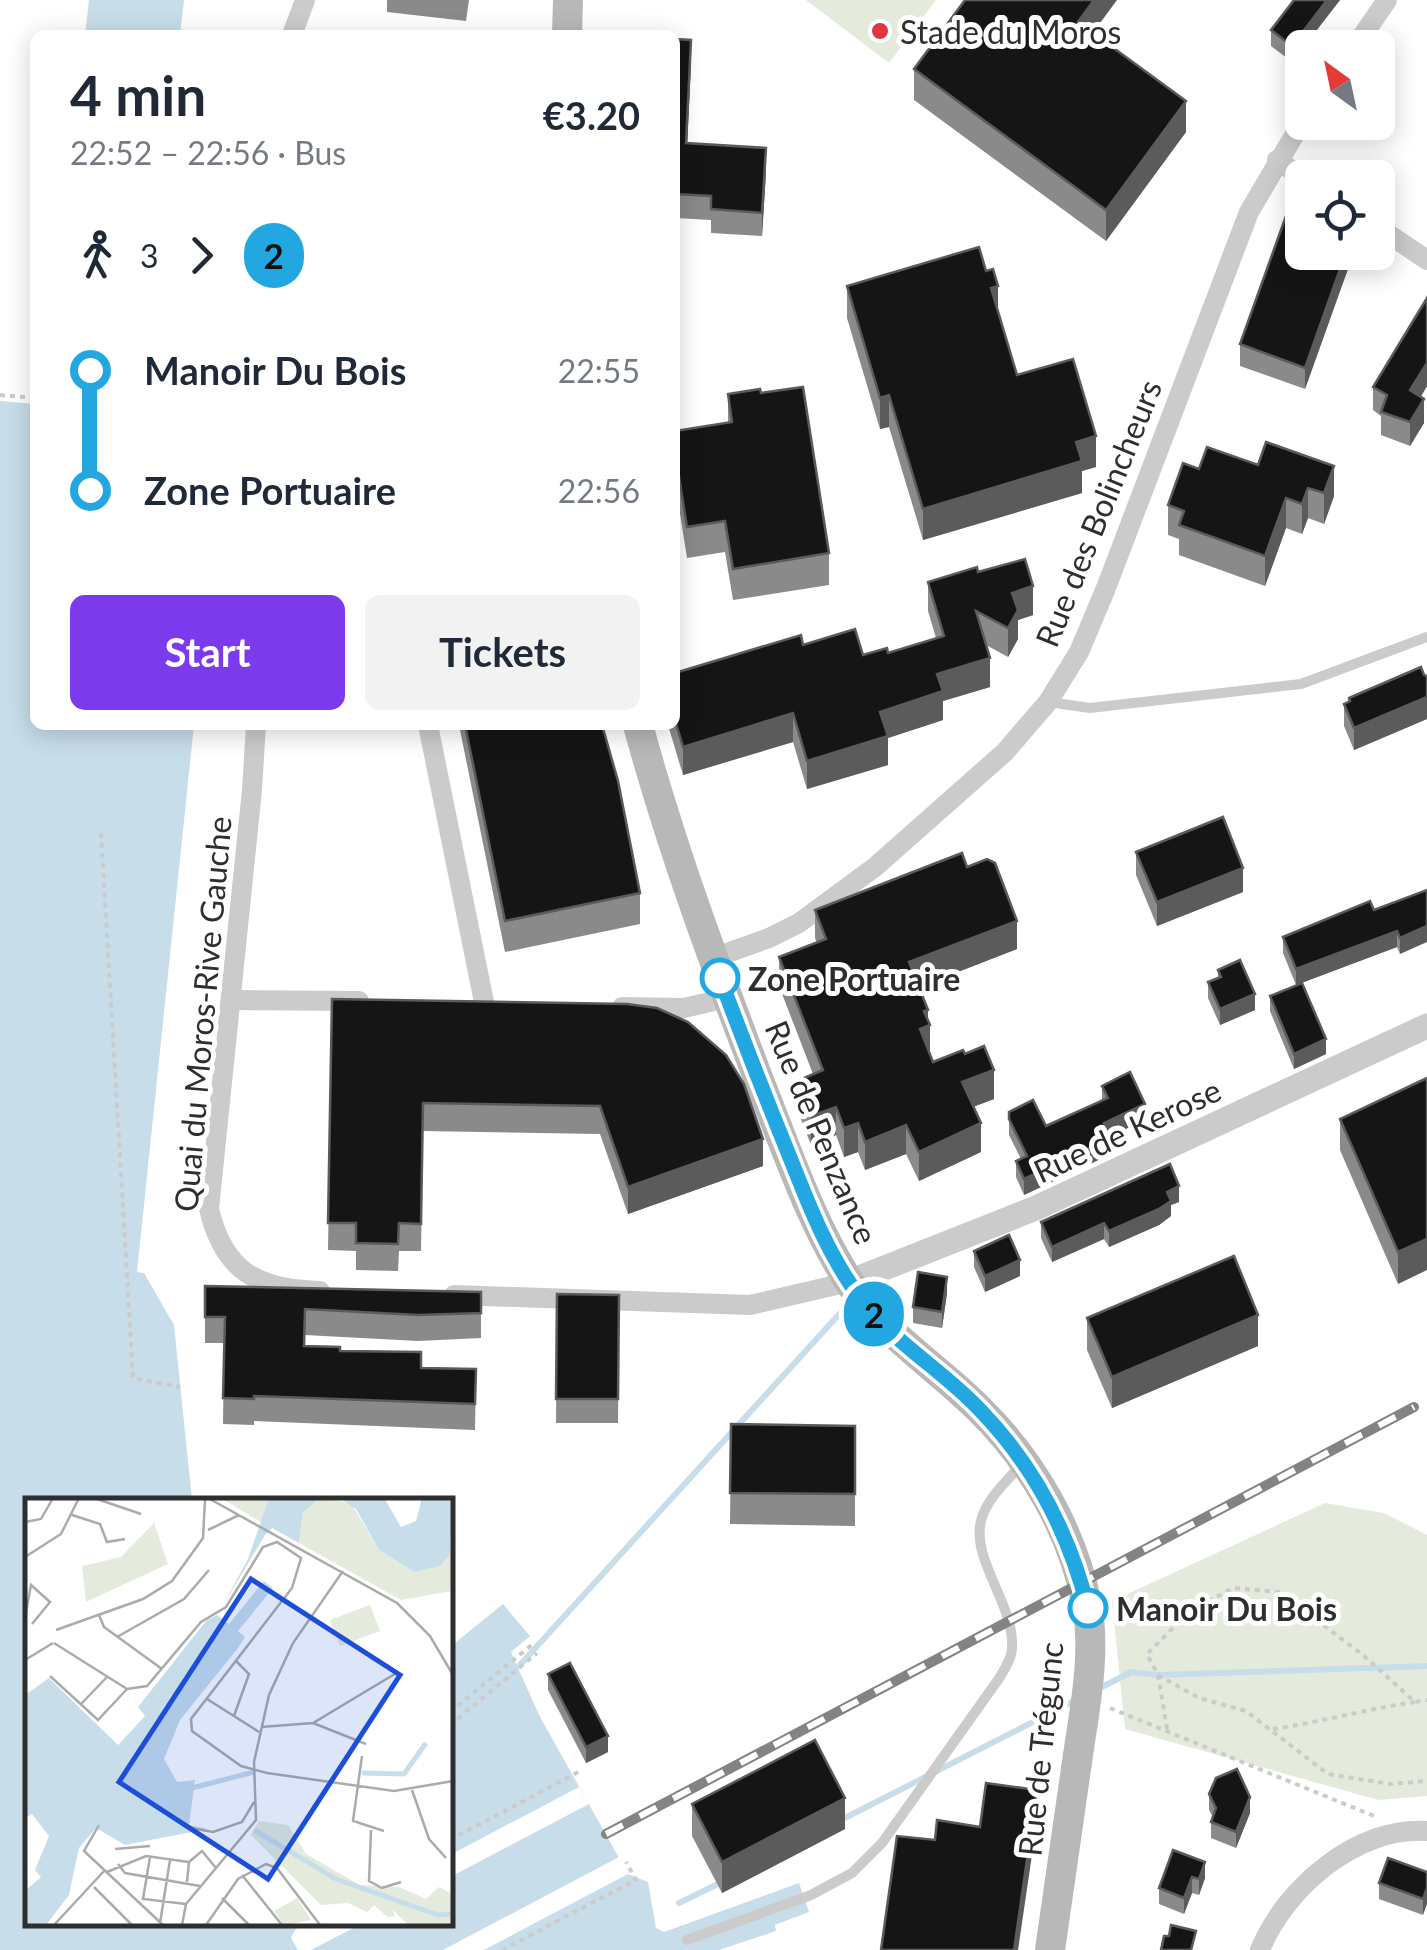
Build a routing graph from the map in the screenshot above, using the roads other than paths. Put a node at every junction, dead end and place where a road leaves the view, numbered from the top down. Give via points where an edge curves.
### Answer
1 (304, 0) edge
2 (568, 0) edge
3 (1387, 0) edge
4 (294, 30) edge
5 (567, 30) edge
6 (1366, 30) edge
7 (1290, 140) edge
8 (1277, 160) junction
9 (1285, 166) edge
10 (1395, 238) edge
11 (1427, 260) edge
12 (1427, 638) edge
13 (1048, 702) junction
14 (256, 730) edge
15 (429, 730) edge
16 (639, 730) edge
17 (713, 958) junction
18 (728, 998) junction
19 (230, 1000) junction
20 (388, 1001) edge
21 (483, 1003) edge
22 (606, 1007) edge
23 (1427, 1026) edge
24 (849, 1282) junction
25 (331, 1292) edge
26 (431, 1295) edge
27 (1024, 1462) junction
28 (1427, 1832) edge
29 (687, 1940) dead end
30 (1050, 1950) edge
31 (1260, 1950) edge

1 - 4 street
2 - 5 main road
3 - 6 street
7 - 8 street, Rue des Bolincheurs
8 - 9 street
8 - 13 street, Rue des Bolincheurs via 1230,259 1093,620
10 - 11 street
12 - 13 lane via 1301,684 1090,708
13 - 17 street, Rue des Bolincheurs via 1004,752 874,866 799,923
14 - 19 street, Quai du Moros-Rive Gauche
15 - 21 street
16 - 17 main road, Rue de Penzance
17 - 18 main road, Rue de Penzance
18 - 22 street via 684,1008
18 - 24 main road, Rue de Penzance via 813,1212
19 - 20 street
19 - 25 street, Quai du Moros-Rive Gauche via 209,1209 215,1235 225,1255 267,1284
23 - 24 street, Rue de Kerose via 1036,1208
24 - 26 street via 750,1305
24 - 27 main road, Rue de Trégunc via 888,1329 981,1410
27 - 29 lane via 981,1521 981,1545 1010,1620 1012,1651 1000,1676 882,1843 852,1873
27 - 30 main road, Rue de Trégunc via 1062,1528 1088,1608 1086,1699
28 - 31 street via 1368,1842 1320,1872 1294,1894

